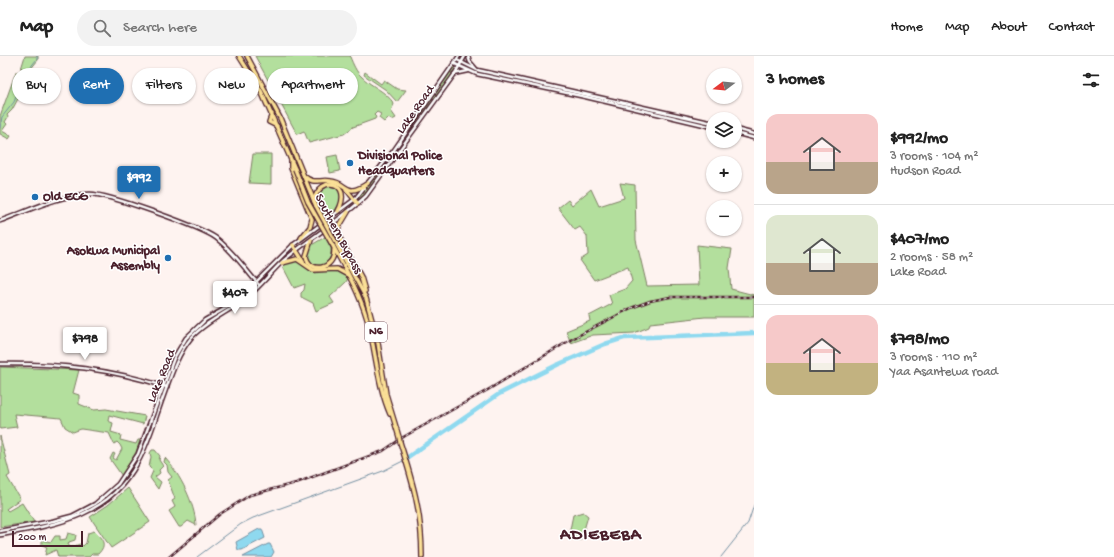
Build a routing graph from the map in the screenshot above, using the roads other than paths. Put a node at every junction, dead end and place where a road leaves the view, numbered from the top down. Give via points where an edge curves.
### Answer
1 (239, 56) edge
2 (247, 56) edge
3 (459, 56) edge
4 (465, 56) edge
5 (468, 56) edge
6 (456, 62) junction
7 (460, 64) junction
8 (477, 70) junction
9 (468, 71) junction
10 (454, 75) junction
11 (272, 113) junction
12 (706, 121) edge
13 (706, 125) edge
14 (278, 126) junction
15 (742, 131) edge
16 (754, 134) edge
17 (742, 135) edge
18 (754, 138) edge
19 (291, 158) junction
20 (303, 175) junction
21 (368, 183) junction
22 (346, 189) junction
23 (355, 199) junction
24 (313, 202) junction
25 (358, 204) junction
26 (338, 211) junction
27 (348, 212) junction
28 (0, 221) edge
29 (301, 238) junction
30 (311, 240) junction
31 (293, 245) junction
32 (333, 248) junction
33 (297, 250) junction
34 (304, 262) junction
35 (282, 263) junction
36 (350, 276) junction
37 (256, 281) junction
38 (259, 285) junction
39 (366, 298) junction
40 (0, 364) edge
41 (163, 386) junction
42 (167, 387) junction
43 (385, 395) junction
44 (0, 531) edge
45 (0, 535) edge
46 (422, 557) edge

1 - 11 highway, Southern Bypass / N6
2 - 20 highway, Southern Bypass / N6 via 280,118
3 - 6 main road, Lake Road
4 - 7 main road, Lake Road
5 - 8 main road
6 - 7 main road
6 - 21 main road, Lake Road
7 - 8 main road
7 - 9 main road
7 - 10 main road, Lake Road
8 - 12 main road
9 - 10 main road
9 - 13 main road
10 - 25 main road, Lake Road via 378,182
11 - 14 highway, Southern Bypass / N6
11 - 14 highway via 269,122
14 - 19 highway, Southern Bypass / N6
15 - 16 main road
17 - 18 main road
19 - 29 highway via 292,168 312,220
19 - 32 highway, Southern Bypass / N6, bridge via 308,202
20 - 22 highway via 312,182 333,181
20 - 24 highway, Southern Bypass / N6
21 - 22 highway via 360,189
21 - 23 main road, Lake Road
22 - 23 highway
23 - 25 highway
23 - 26 main road, Lake Road
24 - 26 highway via 321,186 334,186 342,191 344,199
24 - 39 highway, Southern Bypass / N6, bridge
25 - 27 main road, Lake Road
26 - 29 main road, Lake Road
27 - 30 main road, Lake Road
27 - 39 highway via 337,233 361,277
28 - 37 main road via 68,197 90,194 111,198 215,237
29 - 31 main road, Lake Road
30 - 32 highway via 306,256 315,267 324,267 332,262
30 - 33 main road, Lake Road
31 - 33 highway
31 - 37 main road, Lake Road
32 - 36 highway, Southern Bypass / N6
33 - 34 highway
33 - 35 main road, Lake Road
34 - 35 highway via 295,259
34 - 36 highway via 313,270 337,269
35 - 38 main road, Lake Road
36 - 43 highway, Southern Bypass / N6 via 366,317
37 - 38 main road
37 - 41 main road, Lake Road via 235,302 205,320 186,338 178,348
38 - 42 main road, Lake Road via 243,301 206,324 190,339 178,359
39 - 43 highway, Southern Bypass / N6 via 378,343
40 - 41 main road via 65,365 128,376
41 - 42 main road
41 - 44 main road, Lake Road via 135,460 123,479 108,494 66,518
42 - 45 main road, Lake Road via 138,463 112,495 72,520
43 - 46 highway, Southern Bypass / N6, bridge via 418,501

